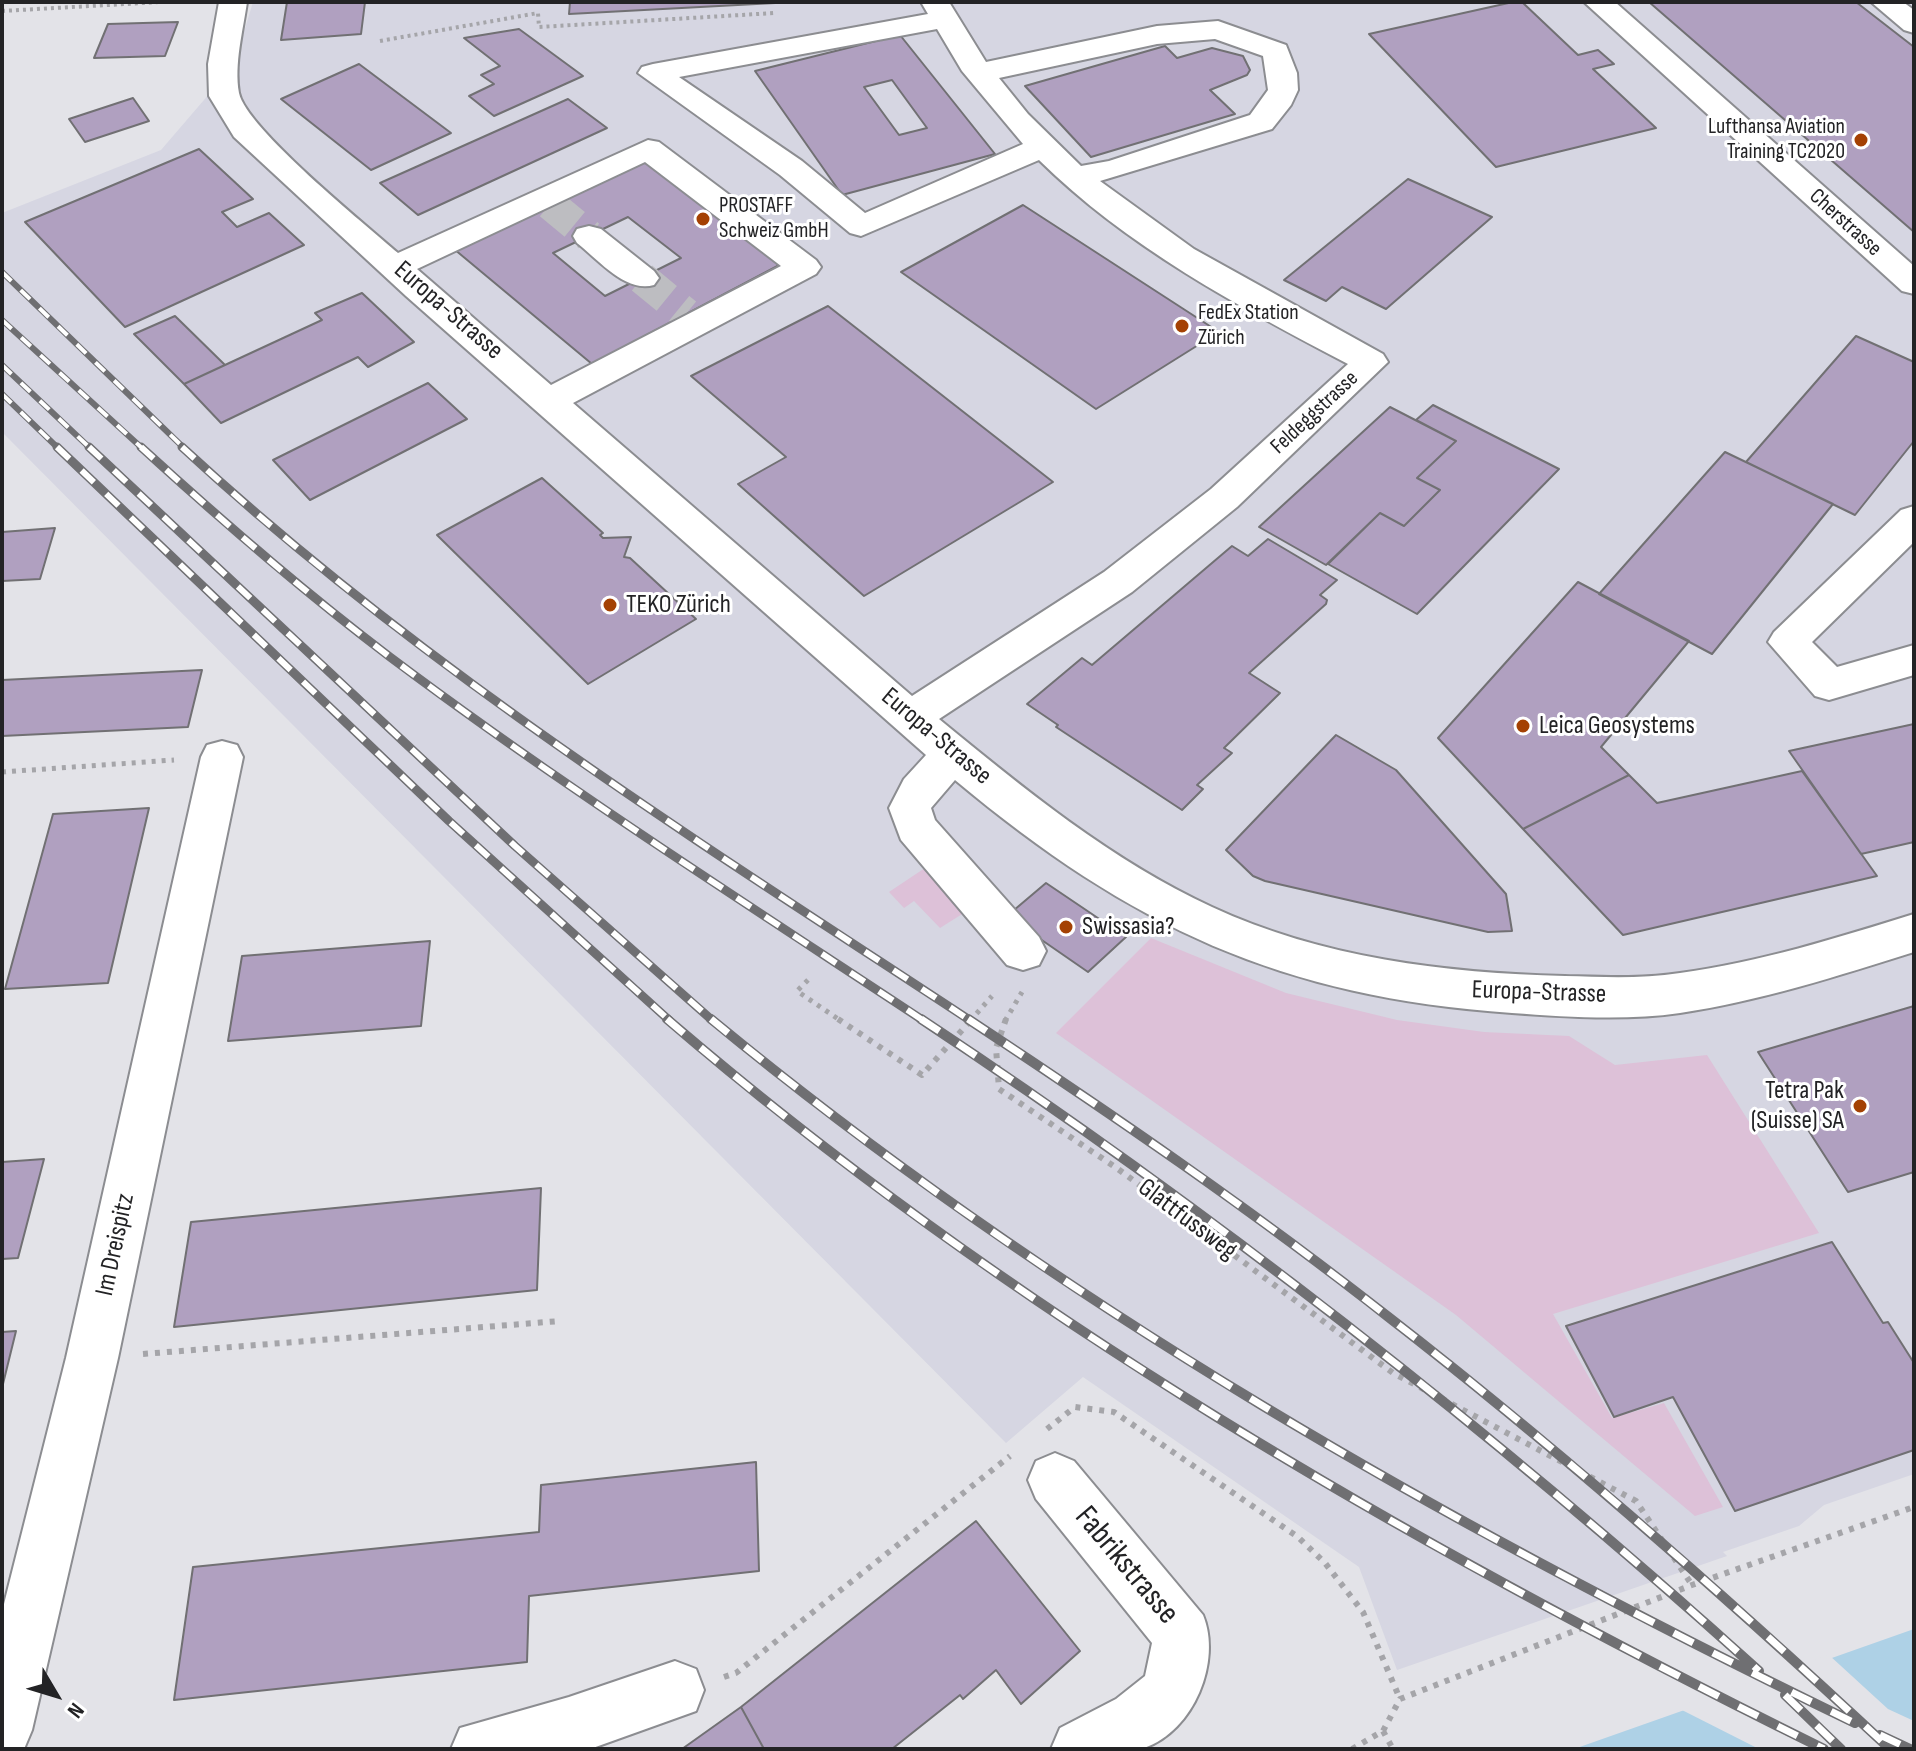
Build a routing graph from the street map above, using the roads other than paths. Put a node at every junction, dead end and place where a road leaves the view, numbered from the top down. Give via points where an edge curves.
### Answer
1 (233, 2) edge
2 (1598, 2) edge
3 (1885, 2) edge
4 (940, 11) edge
5 (1914, 24) edge
6 (979, 73) junction
7 (1043, 147) junction
8 (1072, 177) junction
9 (589, 236) tunnel mouth
10 (397, 266) junction
11 (642, 278) tunnel mouth
12 (1914, 284) edge
13 (549, 401) junction
14 (1914, 519) edge
15 (1914, 660) edge
16 (911, 717) junction
17 (954, 753) junction
18 (222, 757) road end
19 (1914, 933) edge
20 (1023, 951) road end
21 (1036, 1456) road end
22 (675, 1690) road end
23 (2, 1730) edge
24 (481, 1749) edge
25 (1081, 1749) edge

1 - 10 street, Europa-Strasse via 223,64 224,96 245,130
2 - 12 street, Cherstrasse
3 - 5 street
4 - 6 street, Feldeggstrasse
4 - 7 street via 653,73 791,168 861,226
6 - 7 street, Feldeggstrasse
6 - 8 street via 1157,35 1218,30 1276,51 1285,78 1279,104 1261,122 1115,169
7 - 8 street, Feldeggstrasse
8 - 16 street, Feldeggstrasse via 1129,222 1217,279 1371,362 1224,498 1118,582
9 - 11 street
10 - 13 street, Europa-Strasse
10 - 13 street via 546,201 648,149 804,267 691,319
13 - 16 street, Europa-Strasse
14 - 15 street via 1788,642 1829,685
16 - 17 street, Europa-Strasse
17 - 19 street, Europa-Strasse via 1043,824 1148,895 1272,950 1365,977 1533,996 1689,992 1839,957
17 - 20 street via 910,808 916,828
18 - 23 street, Im Dreispitz via 92,1358
21 - 25 street, Fabrikstrasse via 1183,1635 1170,1693 1137,1720
22 - 24 street via 569,1727

